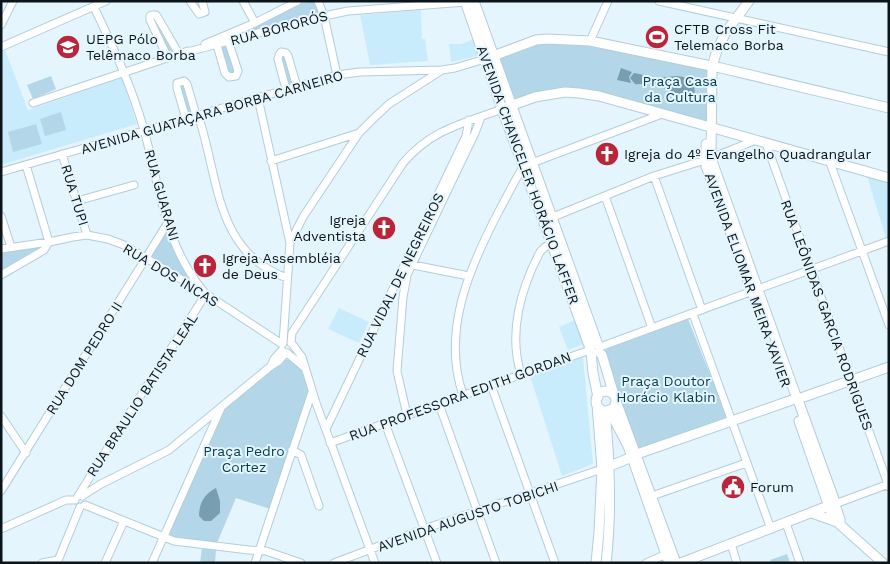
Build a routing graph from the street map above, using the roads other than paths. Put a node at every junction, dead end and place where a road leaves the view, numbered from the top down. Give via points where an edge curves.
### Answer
1 (14, 1) edge
2 (106, 1) edge
3 (190, 1) edge
4 (202, 1) edge
5 (243, 1) edge
6 (298, 1) edge
7 (318, 1) edge
8 (608, 1) edge
9 (659, 1) edge
10 (748, 1) edge
11 (468, 2) edge
12 (287, 4) edge
13 (94, 7) junction
14 (324, 16) junction
15 (736, 19) junction
16 (255, 22) junction
17 (1, 25) edge
18 (228, 38) junction
19 (590, 41) junction
20 (217, 45) junction
21 (1, 47) edge
22 (889, 52) edge
23 (181, 54) junction
24 (490, 57) junction
25 (168, 58) junction
26 (712, 67) junction
27 (442, 70) junction
28 (125, 72) junction
29 (337, 75) junction
30 (297, 87) junction
31 (286, 90) junction
32 (258, 98) junction
33 (33, 103) dead end
34 (507, 107) junction
35 (889, 108) edge
36 (662, 114) junction
37 (197, 115) junction
38 (481, 117) junction
39 (186, 119) junction
40 (469, 120) junction
41 (711, 127) junction
42 (144, 130) junction
43 (359, 133) junction
44 (756, 140) junction
45 (766, 143) junction
46 (62, 154) junction
47 (708, 159) junction
48 (829, 160) junction
49 (271, 161) junction
50 (528, 164) junction
51 (26, 165) junction
52 (1, 172) edge
53 (654, 176) junction
54 (889, 178) edge
55 (134, 184) dead end
56 (606, 196) junction
57 (77, 201) junction
58 (1, 216) edge
59 (553, 217) junction
60 (167, 224) junction
61 (87, 235) junction
62 (889, 241) edge
63 (50, 242) junction
64 (290, 243) junction
65 (552, 243) junction
66 (11, 247) junction
67 (1, 249) edge
68 (862, 251) junction
69 (146, 258) junction
70 (408, 264) junction
71 (810, 269) junction
72 (1, 275) edge
73 (469, 276) junction
74 (287, 278) junction
75 (754, 289) junction
76 (206, 294) junction
77 (702, 310) junction
78 (693, 314) junction
79 (889, 326) edge
80 (652, 328) junction
81 (286, 347) junction
82 (595, 349) junction
83 (889, 367) edge
84 (521, 374) junction
85 (851, 380) junction
86 (491, 384) junction
87 (312, 392) junction
88 (463, 395) junction
89 (615, 398) junction
90 (795, 399) junction
91 (598, 400) junction
92 (439, 404) junction
93 (223, 405) junction
94 (607, 410) junction
95 (407, 415) junction
96 (1, 416) edge
97 (730, 421) junction
98 (385, 423) junction
99 (326, 429) junction
100 (330, 443) junction
101 (292, 450) junction
102 (26, 453) junction
103 (633, 455) junction
104 (746, 463) junction
105 (607, 466) junction
106 (92, 471) junction
107 (101, 484) junction
108 (889, 485) edge
109 (1, 491) edge
110 (530, 494) junction
111 (652, 496) junction
112 (78, 497) junction
113 (831, 505) junction
114 (82, 506) junction
115 (319, 506) dead end
116 (477, 513) junction
117 (812, 513) junction
118 (124, 521) junction
119 (838, 522) junction
120 (786, 523) junction
121 (2, 529) edge
122 (424, 529) junction
123 (770, 529) junction
124 (163, 538) junction
125 (731, 544) junction
126 (370, 549) junction
127 (259, 550) junction
128 (57, 561) edge
129 (667, 561) edge
130 (42, 563) edge
131 (105, 563) edge
132 (152, 563) edge
133 (255, 563) edge
134 (301, 563) edge
135 (334, 563) edge
136 (375, 563) edge
137 (437, 563) edge
138 (496, 563) edge
139 (555, 563) edge
140 (596, 563) edge
141 (606, 563) edge
142 (646, 563) edge
143 (676, 563) edge
144 (681, 563) edge
145 (738, 563) edge
146 (800, 563) edge
147 (883, 563) edge

1 - 17 street
2 - 13 street
3 - 4 street via 199,14 205,12
5 - 16 street
6 - 12 street
7 - 14 street
8 - 19 street
9 - 15 street
10 - 15 main road, AVENIDA ELIOMAR MEIRA XAVIER
11 - 14 street, RUA BORORÓS
11 - 24 main road, AVENIDA CHANCELER HORÁCIO LAFFER
12 - 16 street
13 - 21 street
13 - 28 street, RUA GUARANI
14 - 18 street, RUA BORORÓS
14 - 29 street
15 - 22 street
15 - 26 main road, AVENIDA ELIOMAR MEIRA XAVIER via 726,32
16 - 18 street
18 - 20 street, RUA BORORÓS
18 - 20 street via 238,71 236,76 232,78 225,73
18 - 23 street
19 - 24 main road via 536,40
19 - 26 main road
20 - 23 street, RUA BORORÓS
23 - 25 street
23 - 25 street via 156,15 152,15 150,20
24 - 27 street, AVENIDA GUATAÇARA BORBA CARNEIRO
24 - 34 main road, AVENIDA CHANCELER HORÁCIO LAFFER
25 - 28 street
26 - 35 main road
26 - 41 main road, AVENIDA ELIOMAR MEIRA XAVIER
27 - 29 street, AVENIDA GUATAÇARA BORBA CARNEIRO
27 - 43 street via 389,104
28 - 33 street
28 - 42 street, RUA GUARANI
29 - 30 street, AVENIDA GUATAÇARA BORBA CARNEIRO
30 - 31 street, AVENIDA GUATAÇARA BORBA CARNEIRO
30 - 31 street via 288,56 281,52 278,59
31 - 32 street, AVENIDA GUATAÇARA BORBA CARNEIRO
32 - 37 street, AVENIDA GUATAÇARA BORBA CARNEIRO
32 - 49 street
34 - 36 main road via 552,94 579,92
34 - 38 street
34 - 50 main road, AVENIDA CHANCELER HORÁCIO LAFFER
36 - 41 main road
36 - 50 street
37 - 39 street, AVENIDA GUATAÇARA BORBA CARNEIRO
37 - 39 street via 187,84 180,81 177,88
37 - 74 street via 234,237 252,258
38 - 40 street
38 - 70 street, RUA VIDAL DE NEGREIROS
39 - 42 street, AVENIDA GUATAÇARA BORBA CARNEIRO
40 - 70 street, RUA VIDAL DE NEGREIROS via 466,136
40 - 81 street via 432,137 403,163
41 - 44 main road
41 - 47 main road, AVENIDA ELIOMAR MEIRA XAVIER
42 - 46 street, AVENIDA GUATAÇARA BORBA CARNEIRO
42 - 60 street, RUA GUARANI
43 - 49 street
43 - 64 street via 303,217
44 - 45 main road
44 - 47 street
45 - 48 main road
45 - 71 street, RUA LEÔNIDAS GARCIA RODRIGUES
46 - 51 street, AVENIDA GUATAÇARA BORBA CARNEIRO
46 - 57 street, RUA TUPI
47 - 53 street
47 - 75 main road, AVENIDA ELIOMAR MEIRA XAVIER
48 - 54 main road
48 - 68 street
49 - 64 street
50 - 59 main road, AVENIDA CHANCELER HORÁCIO LAFFER
50 - 65 main road, AVENIDA CHANCELER HORÁCIO LAFFER
50 - 73 street via 485,237
51 - 52 street, AVENIDA GUATAÇARA BORBA CARNEIRO
51 - 63 street
53 - 56 street
53 - 77 street
55 - 57 street
56 - 59 street
56 - 80 street
57 - 61 street, RUA TUPI
58 - 66 street
59 - 82 main road, AVENIDA CHANCELER HORÁCIO LAFFER
60 - 69 street, RUA DOM PEDRO II
60 - 76 street, RUA GUARANI via 186,266
61 - 63 street, RUA DOS INCAS
61 - 69 street, RUA DOS INCAS via 124,245
62 - 68 street, RUA PROFESSORA EDITH GORDAN
63 - 66 street
63 - 72 street, RUA DOS INCAS via 44,250
64 - 74 street
65 - 82 main road, AVENIDA CHANCELER HORÁCIO LAFFER
65 - 84 street via 536,260 520,303 516,351
66 - 67 street
68 - 71 street, RUA PROFESSORA EDITH GORDAN
68 - 79 street
69 - 76 street, RUA DOS INCAS
69 - 102 street, RUA DOM PEDRO II
70 - 73 street
70 - 95 street via 397,365
70 - 99 street, RUA VIDAL DE NEGREIROS
71 - 75 street, RUA PROFESSORA EDITH GORDAN
71 - 85 street, RUA LEÔNIDAS GARCIA RODRIGUES
73 - 88 street via 455,350
74 - 81 street
75 - 77 street, RUA PROFESSORA EDITH GORDAN
75 - 90 main road, AVENIDA ELIOMAR MEIRA XAVIER
76 - 81 street, RUA DOS INCAS
76 - 106 street, RUA BRAULIO BATISTA LEAL
77 - 78 street, RUA PROFESSORA EDITH GORDAN
78 - 80 street, RUA PROFESSORA EDITH GORDAN
78 - 97 street
80 - 82 street, RUA PROFESSORA EDITH GORDAN
81 - 87 street, RUA DOS INCAS via 304,367
81 - 93 street via 271,366
82 - 84 street, RUA PROFESSORA EDITH GORDAN
82 - 89 main road, AVENIDA CHANCELER HORÁCIO LAFFER via 602,356
82 - 91 main road via 592,373
83 - 85 main road
84 - 86 street, RUA PROFESSORA EDITH GORDAN
85 - 90 main road
85 - 108 street, RUA LEÔNIDAS GARCIA RODRIGUES
86 - 88 street, RUA PROFESSORA EDITH GORDAN
86 - 110 street
87 - 99 street
87 - 101 street
88 - 92 street, RUA PROFESSORA EDITH GORDAN
89 - 91 main road via 610,392 605,392
89 - 94 main road via 614,407
89 - 103 main road, AVENIDA CHANCELER HORÁCIO LAFFER
90 - 97 main road
90 - 113 main road, AVENIDA ELIOMAR MEIRA XAVIER
91 - 94 main road
91 - 105 main road
92 - 95 street, RUA PROFESSORA EDITH GORDAN
92 - 116 street
93 - 107 street via 169,450
93 - 124 street
94 - 103 main road, AVENIDA CHANCELER HORÁCIO LAFFER
94 - 105 main road
95 - 98 street, RUA PROFESSORA EDITH GORDAN
96 - 102 street
97 - 103 main road
97 - 104 street
98 - 100 street, RUA PROFESSORA EDITH GORDAN
98 - 122 street
99 - 100 street
100 - 126 street
101 - 115 street via 301,455
101 - 127 street
102 - 109 street, RUA DOM PEDRO II
103 - 105 main road, AVENIDA AUGUSTO TOBICHI
103 - 111 main road, AVENIDA CHANCELER HORÁCIO LAFFER
103 - 129 main road, AVENIDA CHANCELER HORÁCIO LAFFER
104 - 111 street
104 - 123 street
105 - 110 street, AVENIDA AUGUSTO TOBICHI
105 - 140 main road
105 - 141 main road via 610,516
106 - 107 street
106 - 112 street, RUA BRAULIO BATISTA LEAL
107 - 112 street
108 - 113 street
110 - 116 street, AVENIDA AUGUSTO TOBICHI
110 - 139 street
111 - 143 main road, AVENIDA CHANCELER HORÁCIO LAFFER
112 - 114 street via 76,505
112 - 121 street
113 - 117 main road
113 - 119 main road, AVENIDA ELIOMAR MEIRA XAVIER
114 - 118 street
114 - 128 street
116 - 122 street, AVENIDA AUGUSTO TOBICHI
116 - 138 street
117 - 119 main road
117 - 120 main road
118 - 124 street
118 - 131 street
119 - 147 main road
120 - 123 main road
120 - 146 street
122 - 126 street, AVENIDA AUGUSTO TOBICHI
122 - 137 street
123 - 125 main road
124 - 127 street via 189,544
124 - 132 street
125 - 144 main road
125 - 145 street
126 - 135 street, AVENIDA AUGUSTO TOBICHI
126 - 136 street
127 - 133 street
127 - 134 street
128 - 130 street
129 - 142 street
129 - 143 main road

